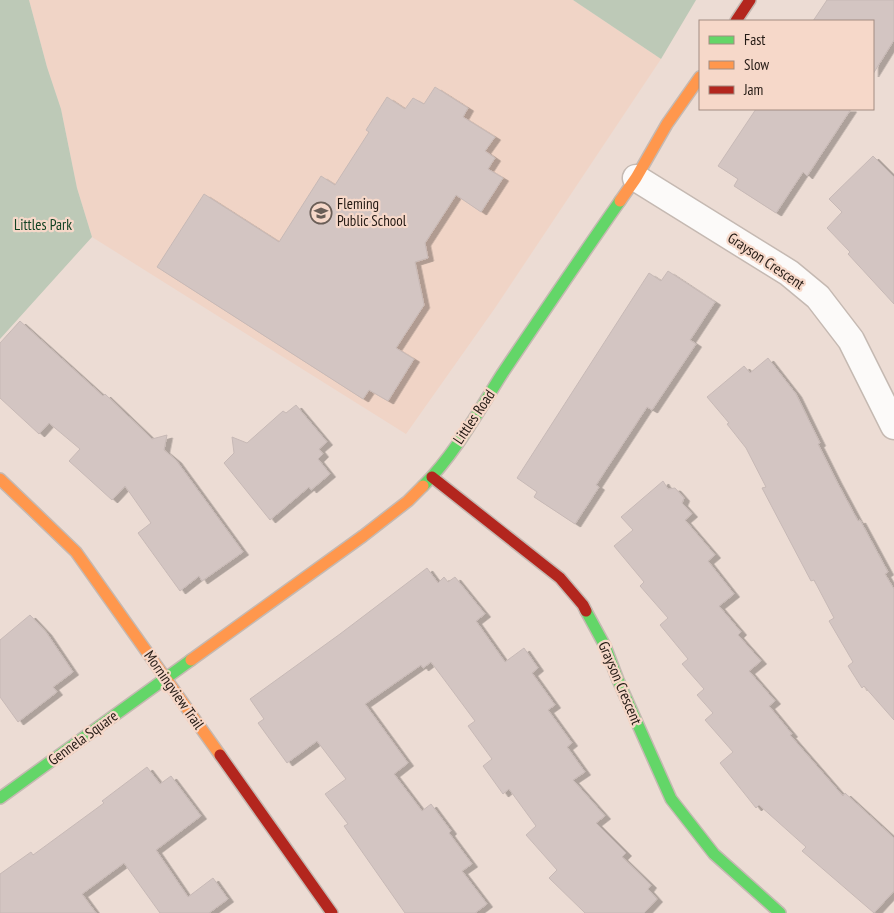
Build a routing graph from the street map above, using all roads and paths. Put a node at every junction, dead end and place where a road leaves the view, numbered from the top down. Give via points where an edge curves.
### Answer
1 (750, 0) edge
2 (737, 20) edge
3 (699, 78) edge
4 (636, 178) junction
5 (894, 426) edge
6 (432, 477) junction
7 (0, 479) edge
8 (166, 678) junction
9 (0, 798) edge
10 (332, 913) edge
11 (780, 913) edge

1 - 2 street
3 - 4 street, Littles Road via 667,124
4 - 5 street, Grayson Crescent via 789,273 818,297 852,340
4 - 6 street, Littles Road
6 - 8 street, Littles Road via 408,501 363,536
6 - 11 street, Grayson Crescent via 560,578 583,605 605,646 671,798 714,854
7 - 8 street, Morningview Trail via 76,552
8 - 9 street, Gennela Square
8 - 10 street, Morningview Trail

